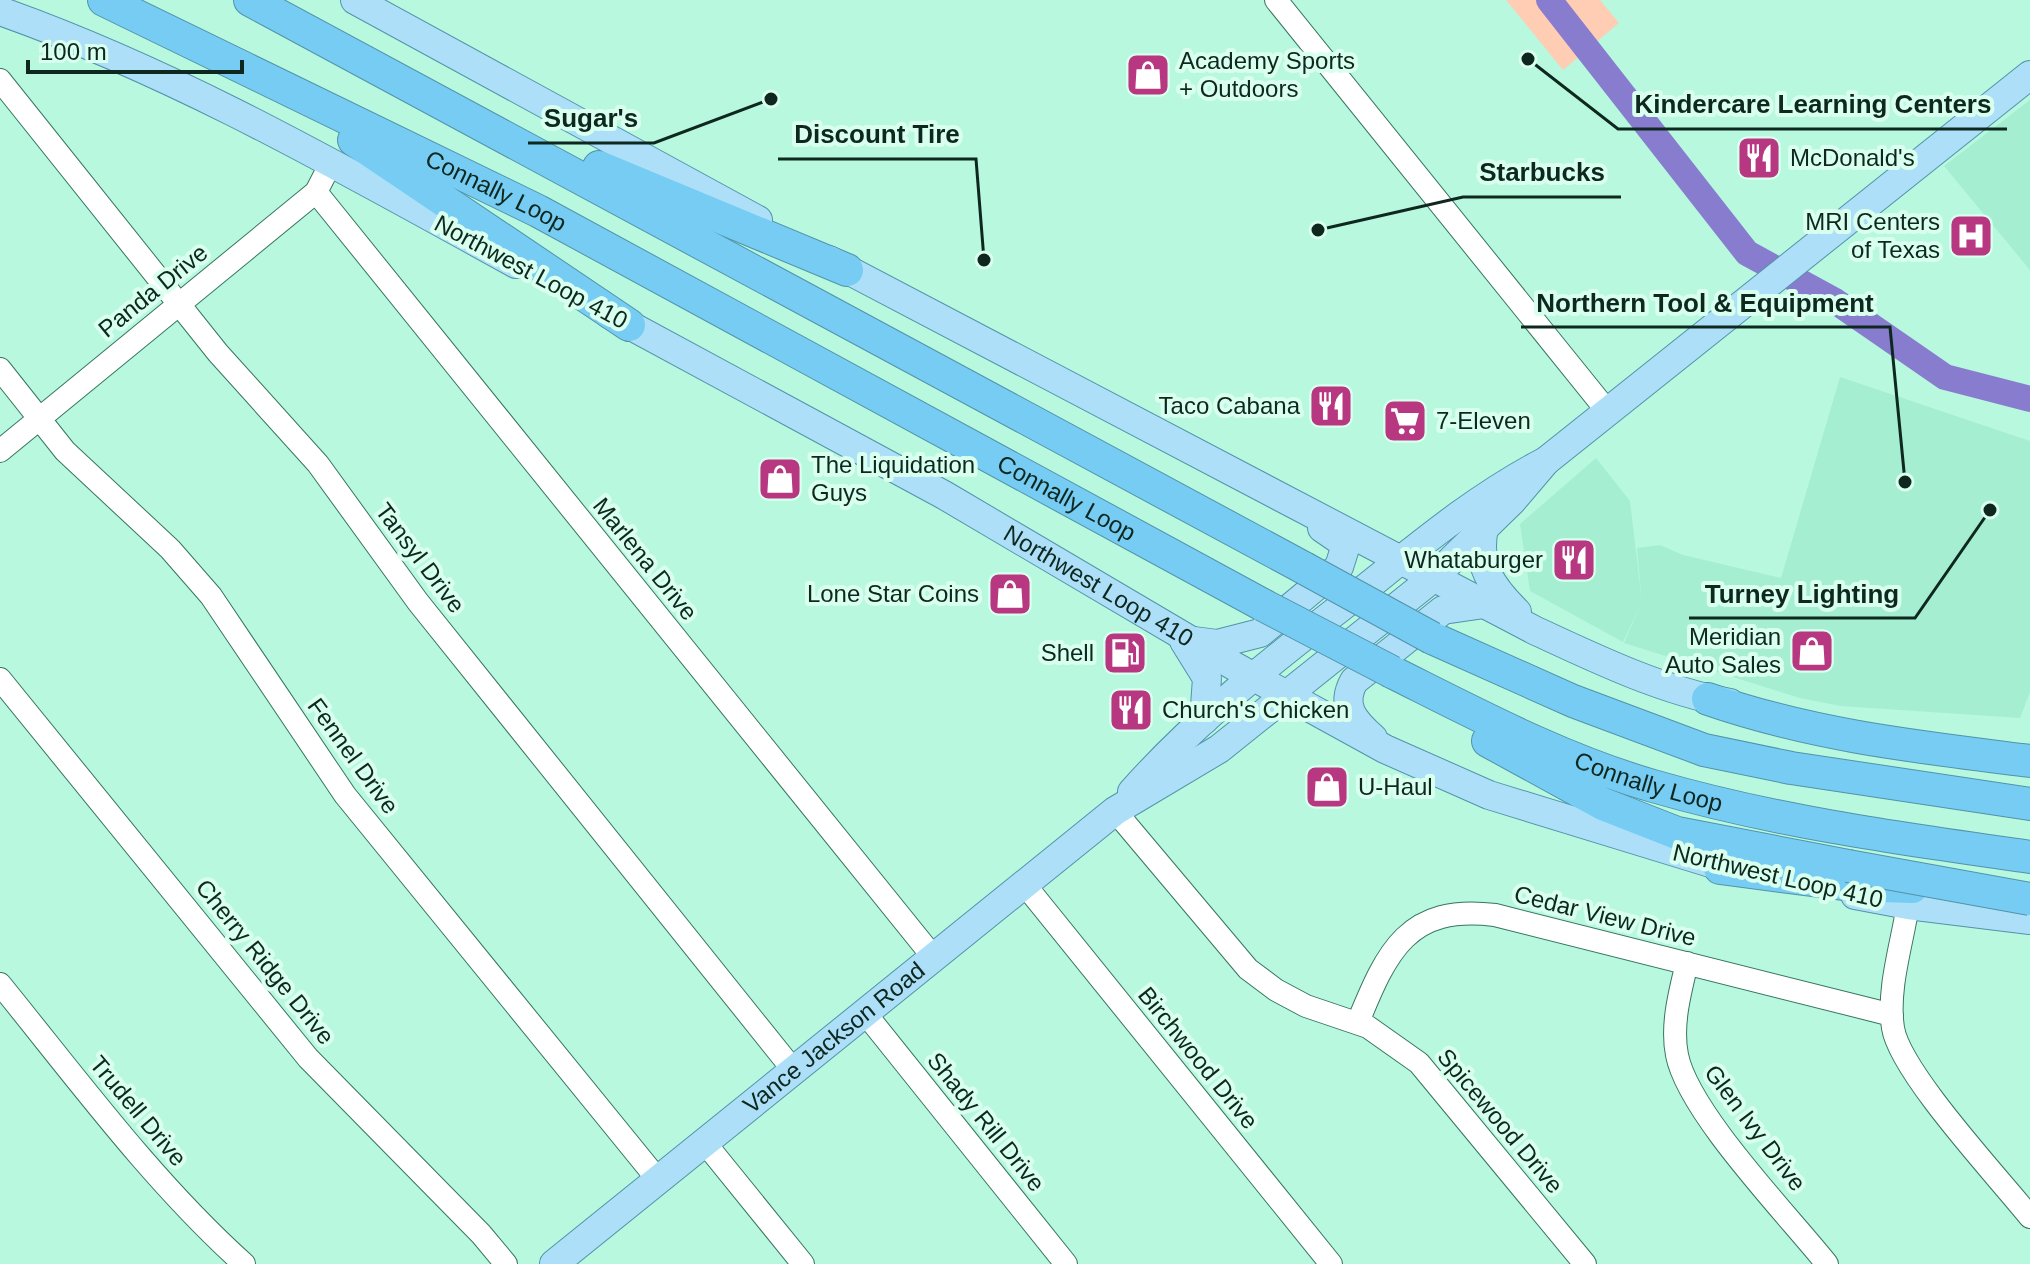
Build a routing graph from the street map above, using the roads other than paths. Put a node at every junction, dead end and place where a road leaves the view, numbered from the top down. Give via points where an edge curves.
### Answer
1 (104, 0) edge
2 (250, 0) edge
3 (1276, 0) edge
4 (373, 4) edge
5 (0, 11) edge
6 (234, 61) junction
7 (2030, 75) edge
8 (0, 80) edge
9 (466, 114) junction
10 (330, 165) junction
11 (316, 192) junction
12 (847, 270) junction
13 (179, 304) junction
14 (629, 325) junction
15 (0, 369) edge
16 (1608, 412) junction
17 (39, 419) junction
18 (0, 451) edge
19 (1546, 461) junction
20 (1276, 496) junction
21 (1484, 528) junction
22 (1400, 561) junction
23 (1433, 578) junction
24 (1484, 604) junction
25 (1534, 630) junction
26 (1184, 637) junction
27 (1386, 675) junction
28 (1252, 677) junction
29 (0, 679) edge
30 (1285, 695) junction
31 (1708, 699) junction
32 (1204, 720) junction
33 (1338, 725) junction
34 (2030, 746) edge
35 (1219, 749) junction
36 (1385, 749) junction
37 (2030, 761) edge
38 (2030, 801) edge
39 (1115, 811) junction
40 (2030, 857) edge
41 (1720, 868) junction
42 (1025, 885) junction
43 (2030, 890) edge
44 (2030, 899) edge
45 (1908, 905) junction
46 (2030, 920) edge
47 (934, 958) junction
48 (1687, 963) junction
49 (0, 984) edge
50 (865, 1013) junction
51 (1892, 1015) junction
52 (1358, 1022) junction
53 (794, 1071) junction
54 (705, 1143) junction
55 (659, 1181) junction
56 (2030, 1217) edge
57 (244, 1264) edge
58 (506, 1264) edge
59 (554, 1264) edge
60 (803, 1264) edge
61 (1066, 1264) edge
62 (1331, 1264) edge
63 (1585, 1264) edge
64 (1827, 1264) edge

1 - 6 highway, Connally Loop
2 - 9 highway, Connally Loop
3 - 16 street
4 - 12 main road
5 - 10 main road, Northwest Loop 410 via 162,77
6 - 14 highway
6 - 27 highway, Connally Loop, bridge via 552,218
7 - 16 main road, Vance Jackson Road
8 - 13 street, Tansyl Drive
9 - 12 highway
9 - 38 highway, Connally Loop, bridge via 1432,638 1573,701 1704,750 1791,768
10 - 11 street, Panda Drive
10 - 14 main road, Northwest Loop 410
11 - 13 street, Panda Drive
11 - 47 street, Marlena Drive
12 - 20 main road
13 - 17 street, Panda Drive
13 - 53 street, Tansyl Drive via 318,464 418,602
14 - 26 main road, Northwest Loop 410 via 944,495
15 - 17 street, Fennel Drive
16 - 19 main road, Vance Jackson Road
17 - 18 street, Panda Drive
17 - 55 street, Fennel Drive via 94,481 196,577 345,795
19 - 21 main road, Vance Jackson Road
19 - 22 main road, Vance Jackson Road via 1489,491
20 - 22 main road
20 - 26 main road via 1341,541 1345,548 1339,567 1260,633 1217,644
21 - 23 main road, Vance Jackson Road
21 - 25 main road via 1487,576
22 - 23 main road
22 - 28 main road, Vance Jackson Road
23 - 24 main road
23 - 30 main road, Vance Jackson Road
24 - 25 main road
24 - 36 main road via 1443,610 1354,681 1348,692 1350,715
25 - 31 main road
26 - 28 main road, Northwest Loop 410
26 - 32 main road via 1207,678
27 - 40 highway, Connally Loop via 1651,786 1799,822
27 - 44 highway, bridge via 1428,709 1603,804 1677,833
28 - 30 main road, Northwest Loop 410
28 - 32 main road, Vance Jackson Road
29 - 58 street, Cherry Ridge Drive via 308,1058
30 - 33 main road, Northwest Loop 410
30 - 35 main road, Vance Jackson Road
31 - 34 main road
31 - 37 highway via 1774,722 1857,740
32 - 39 main road, Vance Jackson Road
33 - 35 main road via 1288,721
33 - 36 main road, Northwest Loop 410
35 - 39 main road, Vance Jackson Road
36 - 41 main road, Northwest Loop 410 via 1489,795
39 - 42 main road, Vance Jackson Road
39 - 52 street, Spicewood Drive via 1248,969 1306,1006
41 - 43 highway via 1851,885
41 - 45 main road, Northwest Loop 410
42 - 47 main road, Vance Jackson Road
42 - 62 street, Birchwood Drive
45 - 46 main road, Northwest Loop 410
45 - 51 street
47 - 50 main road, Vance Jackson Road
48 - 51 street, Cedar View Drive
48 - 52 street, Cedar View Drive via 1495,915 1447,915 1419,926 1397,944 1378,971
48 - 64 street, Glen Ivy Drive via 1679,993 1676,1051 1690,1092
49 - 57 street, Trudell Drive via 157,1176
50 - 53 main road, Vance Jackson Road
50 - 61 street, Shady Rill Drive
51 - 56 street via 1898,1046 1910,1068
52 - 63 street, Spicewood Drive via 1394,1043 1442,1087
53 - 54 main road, Vance Jackson Road
54 - 55 main road, Vance Jackson Road
54 - 60 street
55 - 59 main road, Vance Jackson Road

